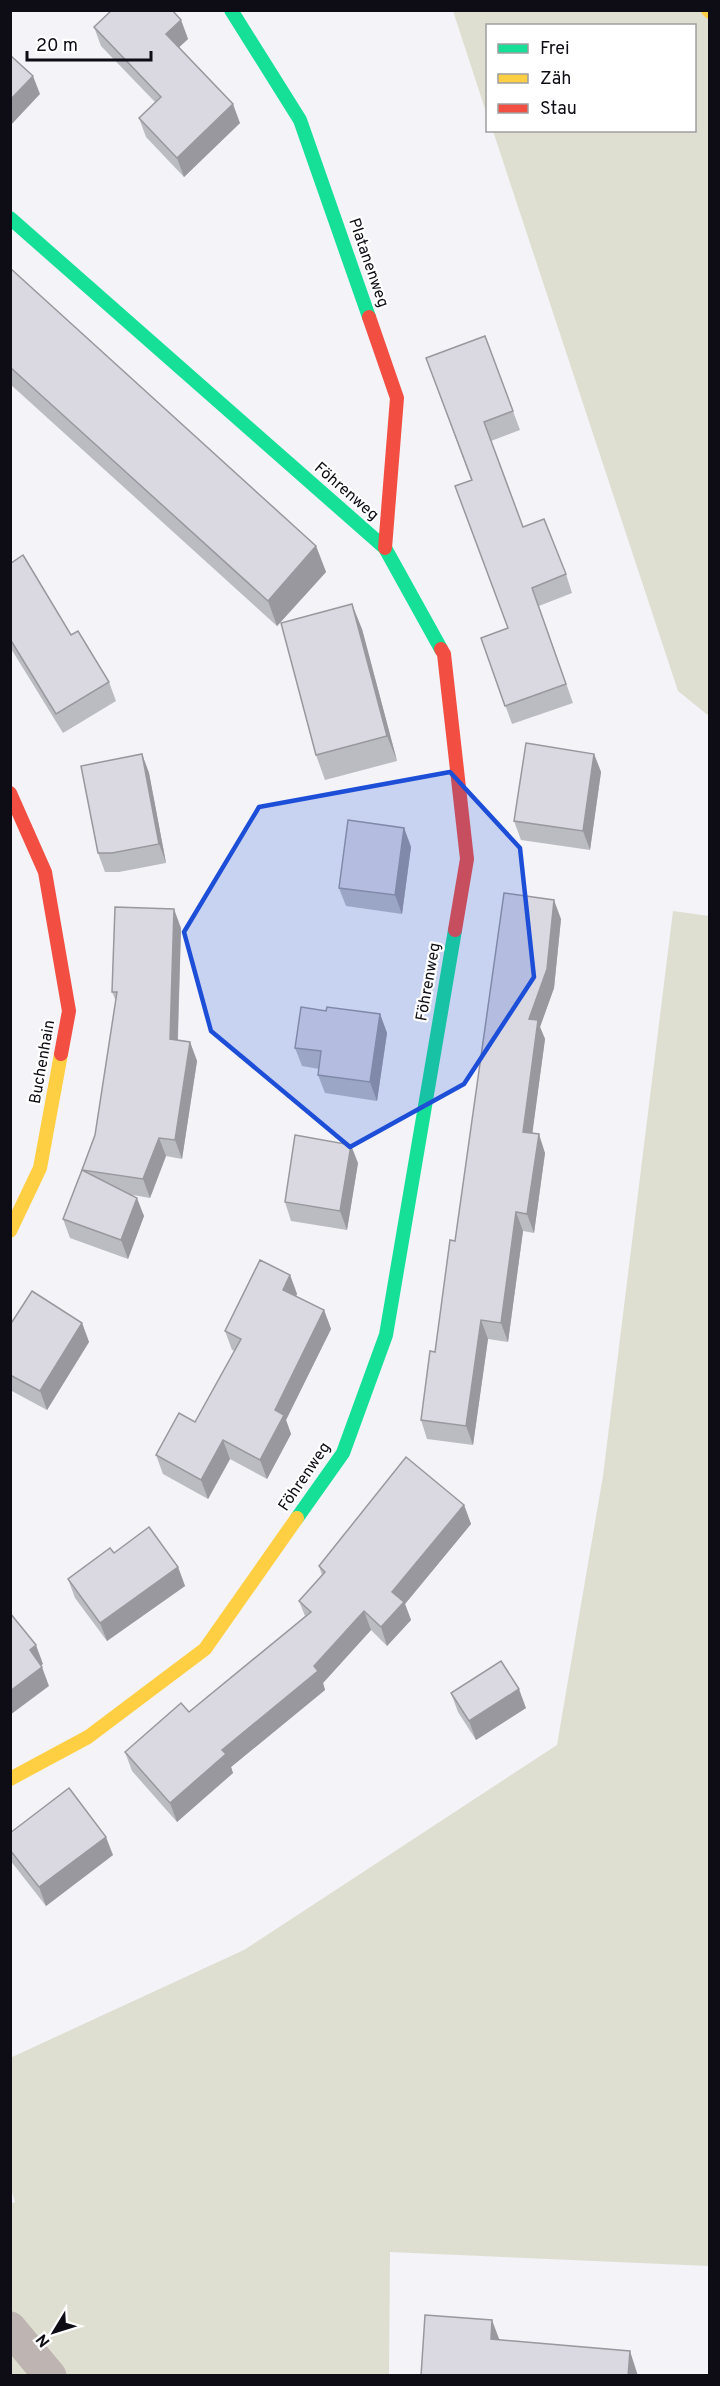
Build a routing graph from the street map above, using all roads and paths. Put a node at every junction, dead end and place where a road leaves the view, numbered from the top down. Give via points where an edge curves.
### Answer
1 (231, 10) edge
2 (10, 218) edge
3 (385, 548) junction
4 (10, 793) edge
5 (10, 1231) edge
6 (10, 1779) edge
7 (10, 2328) edge
8 (50, 2376) edge

1 - 3 street, Platanenweg via 300,120 397,398
2 - 3 street, Föhrenweg
3 - 6 street, Föhrenweg via 444,654 467,859 386,1335 343,1454 205,1649 88,1737
4 - 5 street, Buchenhain via 45,872 69,1011 40,1168
7 - 8 street

